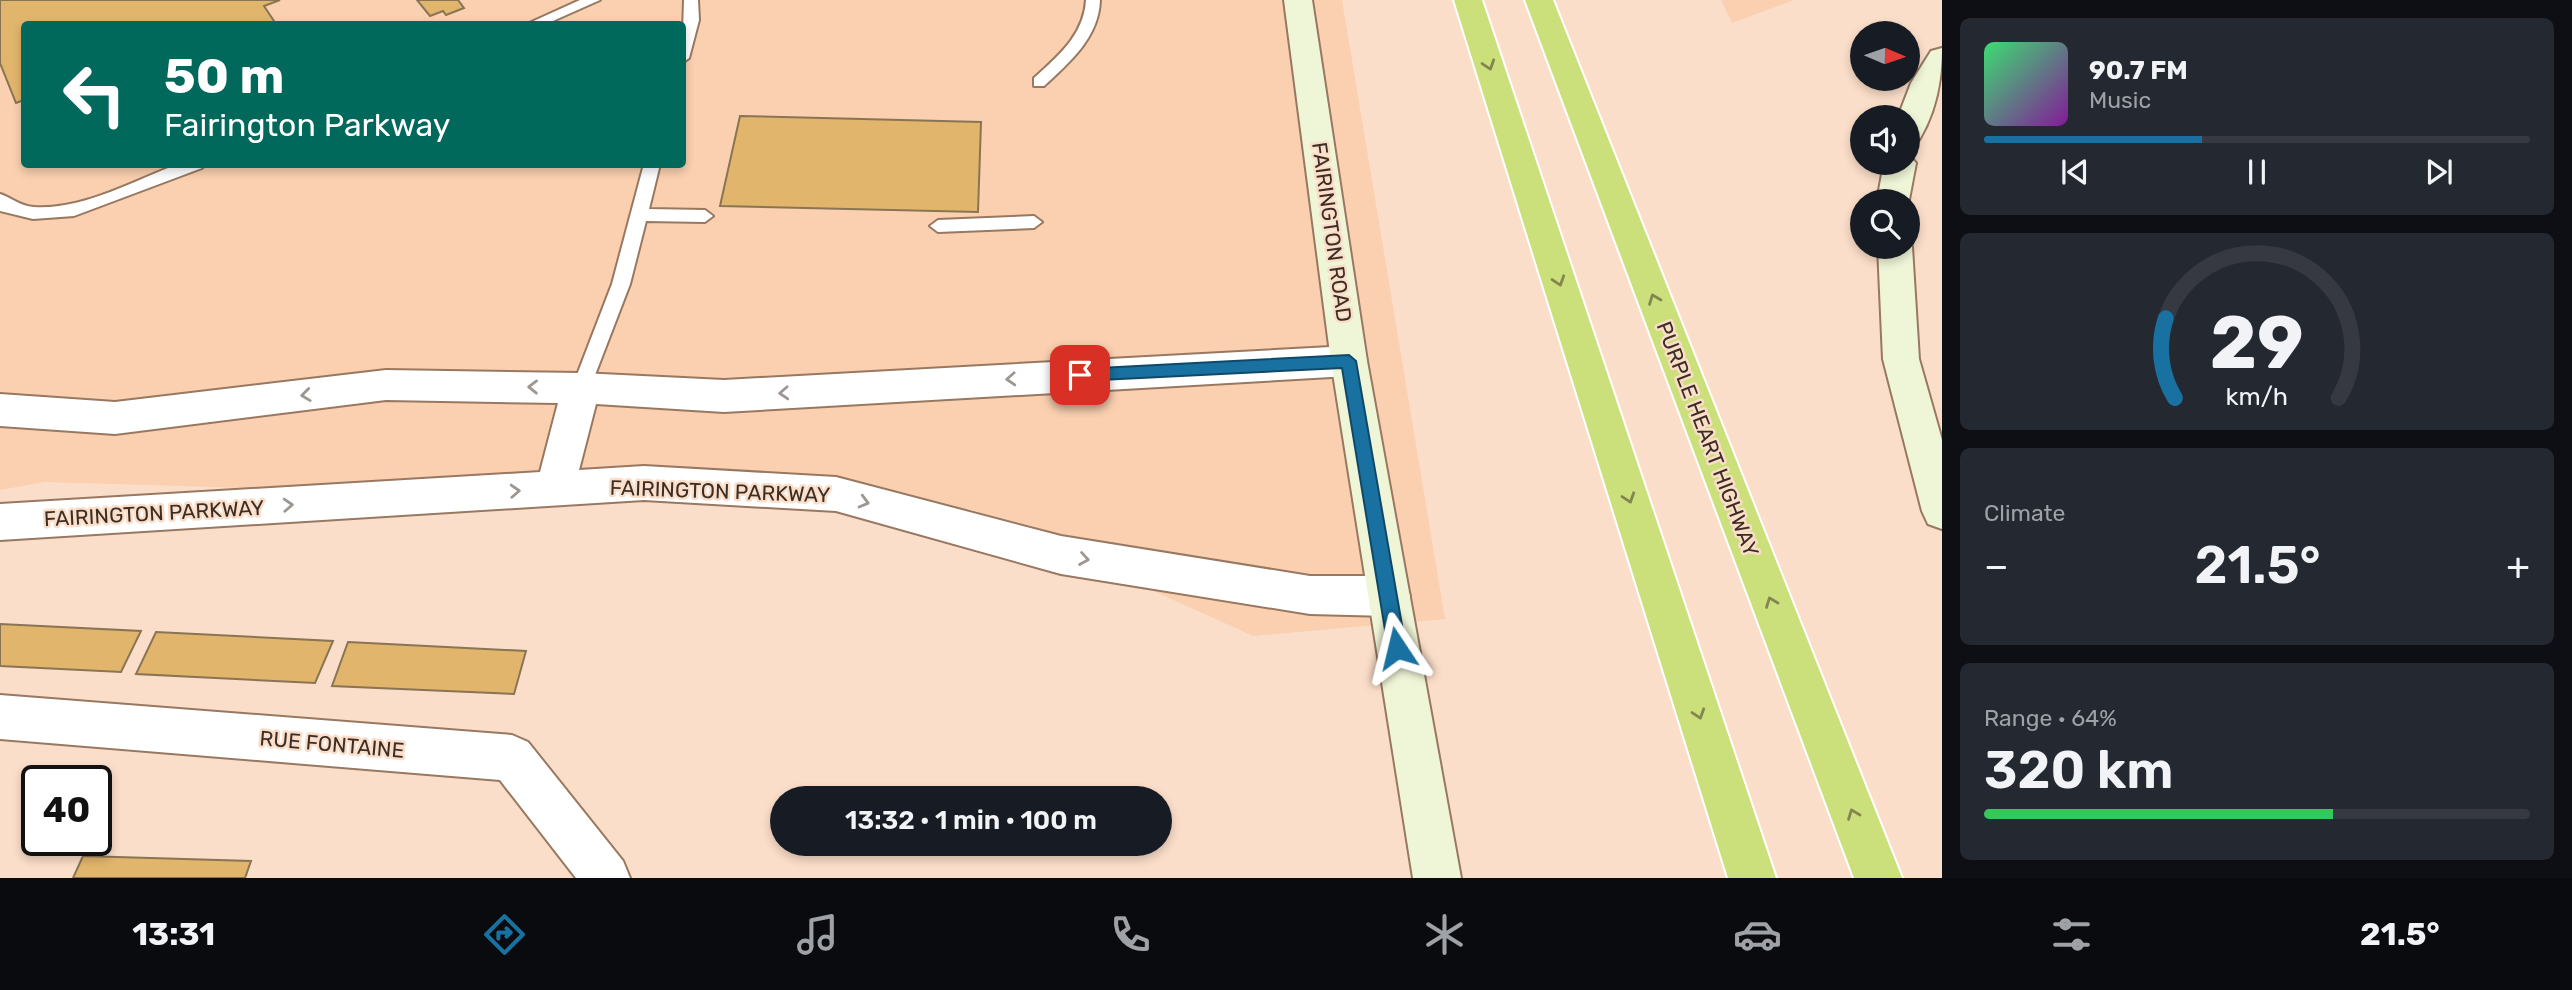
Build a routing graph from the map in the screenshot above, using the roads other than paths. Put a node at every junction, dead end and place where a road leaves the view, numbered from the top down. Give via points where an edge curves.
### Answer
1 (593, 0) edge
2 (691, 0) edge
3 (1093, 0) edge
4 (1298, 0) edge
5 (1468, 0) edge
6 (1539, 0) edge
7 (541, 21) edge
8 (686, 43) edge
9 (1942, 58) edge
10 (1039, 82) dead end
11 (1918, 105) edge
12 (186, 168) edge
13 (651, 168) edge
14 (0, 200) edge
15 (637, 215) junction
16 (705, 216) dead end
17 (1034, 222) dead end
18 (938, 226) dead end
19 (1896, 259) edge
20 (1349, 361) junction
21 (582, 388) junction
22 (0, 410) edge
23 (555, 488) junction
24 (1942, 511) edge
25 (0, 522) edge
26 (1388, 596) junction
27 (0, 717) edge
28 (606, 878) edge
29 (1437, 878) edge
30 (1752, 878) edge
31 (1878, 878) edge

1 - 7 lane
2 - 8 lane
3 - 10 lane via 1094,11 1074,49
4 - 20 street, FAIRINGTON ROAD
5 -> 30 highway
31 -> 6 highway, PURPLE HEART HIGHWAY
9 - 11 street
12 - 14 lane via 74,211 33,213 1,205
13 - 15 lane
15 - 16 lane
15 - 21 lane via 621,285
17 - 18 lane
19 - 24 street via 1901,359
20 -> 21 street via 724,396
20 - 26 street, FAIRINGTON ROAD
21 -> 22 street via 386,385 115,418
21 - 23 street
25 -> 23 street, FAIRINGTON PARKWAY
23 -> 26 street, FAIRINGTON PARKWAY via 644,483 836,494 1060,555 1310,596
26 - 29 street, FAIRINGTON ROAD
27 - 28 street, RUE FONTAINE via 512,758

